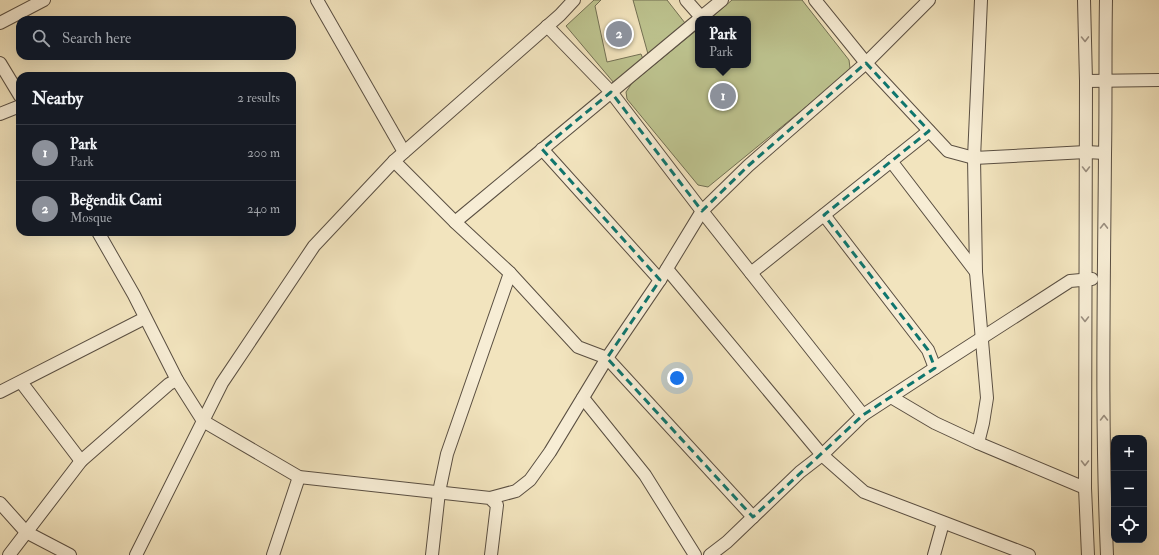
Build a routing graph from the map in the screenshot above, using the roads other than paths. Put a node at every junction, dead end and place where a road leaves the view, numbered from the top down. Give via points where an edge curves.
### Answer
1 (44, 0) edge
2 (317, 0) edge
3 (574, 0) edge
4 (686, 0) edge
5 (722, 0) edge
6 (815, 0) edge
7 (929, 0) edge
8 (981, 0) edge
9 (1084, 0) edge
10 (1106, 0) edge
11 (697, 16) edge
12 (703, 16) edge
13 (695, 22) edge
14 (0, 23) edge
15 (547, 26) junction
16 (0, 62) edge
17 (866, 63) junction
18 (1105, 80) junction
19 (1159, 80) edge
20 (1086, 81) junction
21 (16, 89) edge
22 (612, 92) junction
23 (16, 108) edge
24 (0, 114) edge
25 (929, 131) junction
26 (542, 149) junction
27 (404, 152) junction
28 (1086, 152) junction
29 (1106, 153) junction
30 (974, 158) junction
31 (394, 161) junction
32 (891, 161) junction
33 (702, 211) junction
34 (824, 214) junction
35 (455, 222) junction
36 (100, 236) edge
37 (1086, 256) junction
38 (1103, 256) junction
39 (666, 269) junction
40 (976, 272) junction
41 (510, 273) junction
42 (751, 273) junction
43 (1103, 279) junction
44 (660, 280) junction
45 (1085, 280) junction
46 (144, 318) junction
47 (981, 339) junction
48 (607, 358) junction
49 (935, 368) junction
50 (177, 380) junction
51 (21, 382) junction
52 (0, 392) edge
53 (890, 397) junction
54 (583, 398) junction
55 (864, 415) junction
56 (203, 421) junction
57 (978, 443) junction
58 (822, 454) junction
59 (81, 461) junction
60 (300, 477) junction
61 (1085, 488) junction
62 (439, 492) junction
63 (490, 498) junction
64 (0, 503) edge
65 (753, 517) junction
66 (943, 523) junction
67 (26, 532) junction
68 (9, 555) edge
69 (70, 555) edge
70 (136, 555) edge
71 (273, 555) edge
72 (432, 555) edge
73 (491, 555) edge
74 (695, 555) edge
75 (710, 555) edge
76 (934, 555) edge
77 (1029, 555) edge
78 (1088, 555) edge
79 (1107, 555) edge

1 - 14 street
2 - 27 street
3 - 15 street
4 - 11 street
5 - 12 street
6 - 17 street
7 - 17 street
8 - 30 street
9 -> 20 street
10 - 18 street
13 - 22 street
15 - 22 street
15 - 27 street
16 - 21 street
17 - 25 street
17 - 33 street via 748,166
18 - 19 street
18 - 20 street
18 - 29 street
20 - 28 street
22 - 26 street
22 - 33 street
23 - 24 street
25 - 30 street via 948,151
25 - 32 street
26 - 35 street
26 - 44 street
27 - 31 street
28 - 29 street
28 - 30 street
28 -> 37 street
38 -> 29 street
30 - 40 street
31 - 35 street
31 - 56 street via 314,246 222,383
32 - 34 street
32 - 40 street
33 - 39 street
33 - 42 street
34 - 42 street
34 - 49 street via 928,350
35 - 41 street
36 - 46 street
37 - 38 street
37 - 45 street
38 - 43 street
39 - 44 street
39 - 58 street
40 - 47 street
41 - 48 street via 578,347
41 - 62 street via 447,454
42 - 55 street
43 - 45 street
79 -> 43 street via 1104,495
44 - 48 street
45 - 47 street via 1070,282
45 -> 61 street
46 - 50 street
46 - 51 street
47 - 49 street
47 - 57 street via 987,398
48 - 54 street
48 - 65 street
49 - 53 street
50 - 56 street
50 - 59 street via 169,384
51 - 52 street
51 - 59 street
53 - 55 street
53 - 57 street via 935,423
54 - 63 street via 530,480 516,491
54 - 74 street via 645,475
55 - 58 street
56 - 60 street
56 - 70 street
57 - 61 street
58 - 65 street
58 - 66 street via 864,492
59 - 67 street
60 - 62 street
60 - 71 street
61 - 78 street
62 - 63 street
62 - 72 street
63 - 73 street via 497,505
64 - 67 street
65 - 75 street
66 - 76 street
66 - 77 street
67 - 68 street
67 - 69 street

